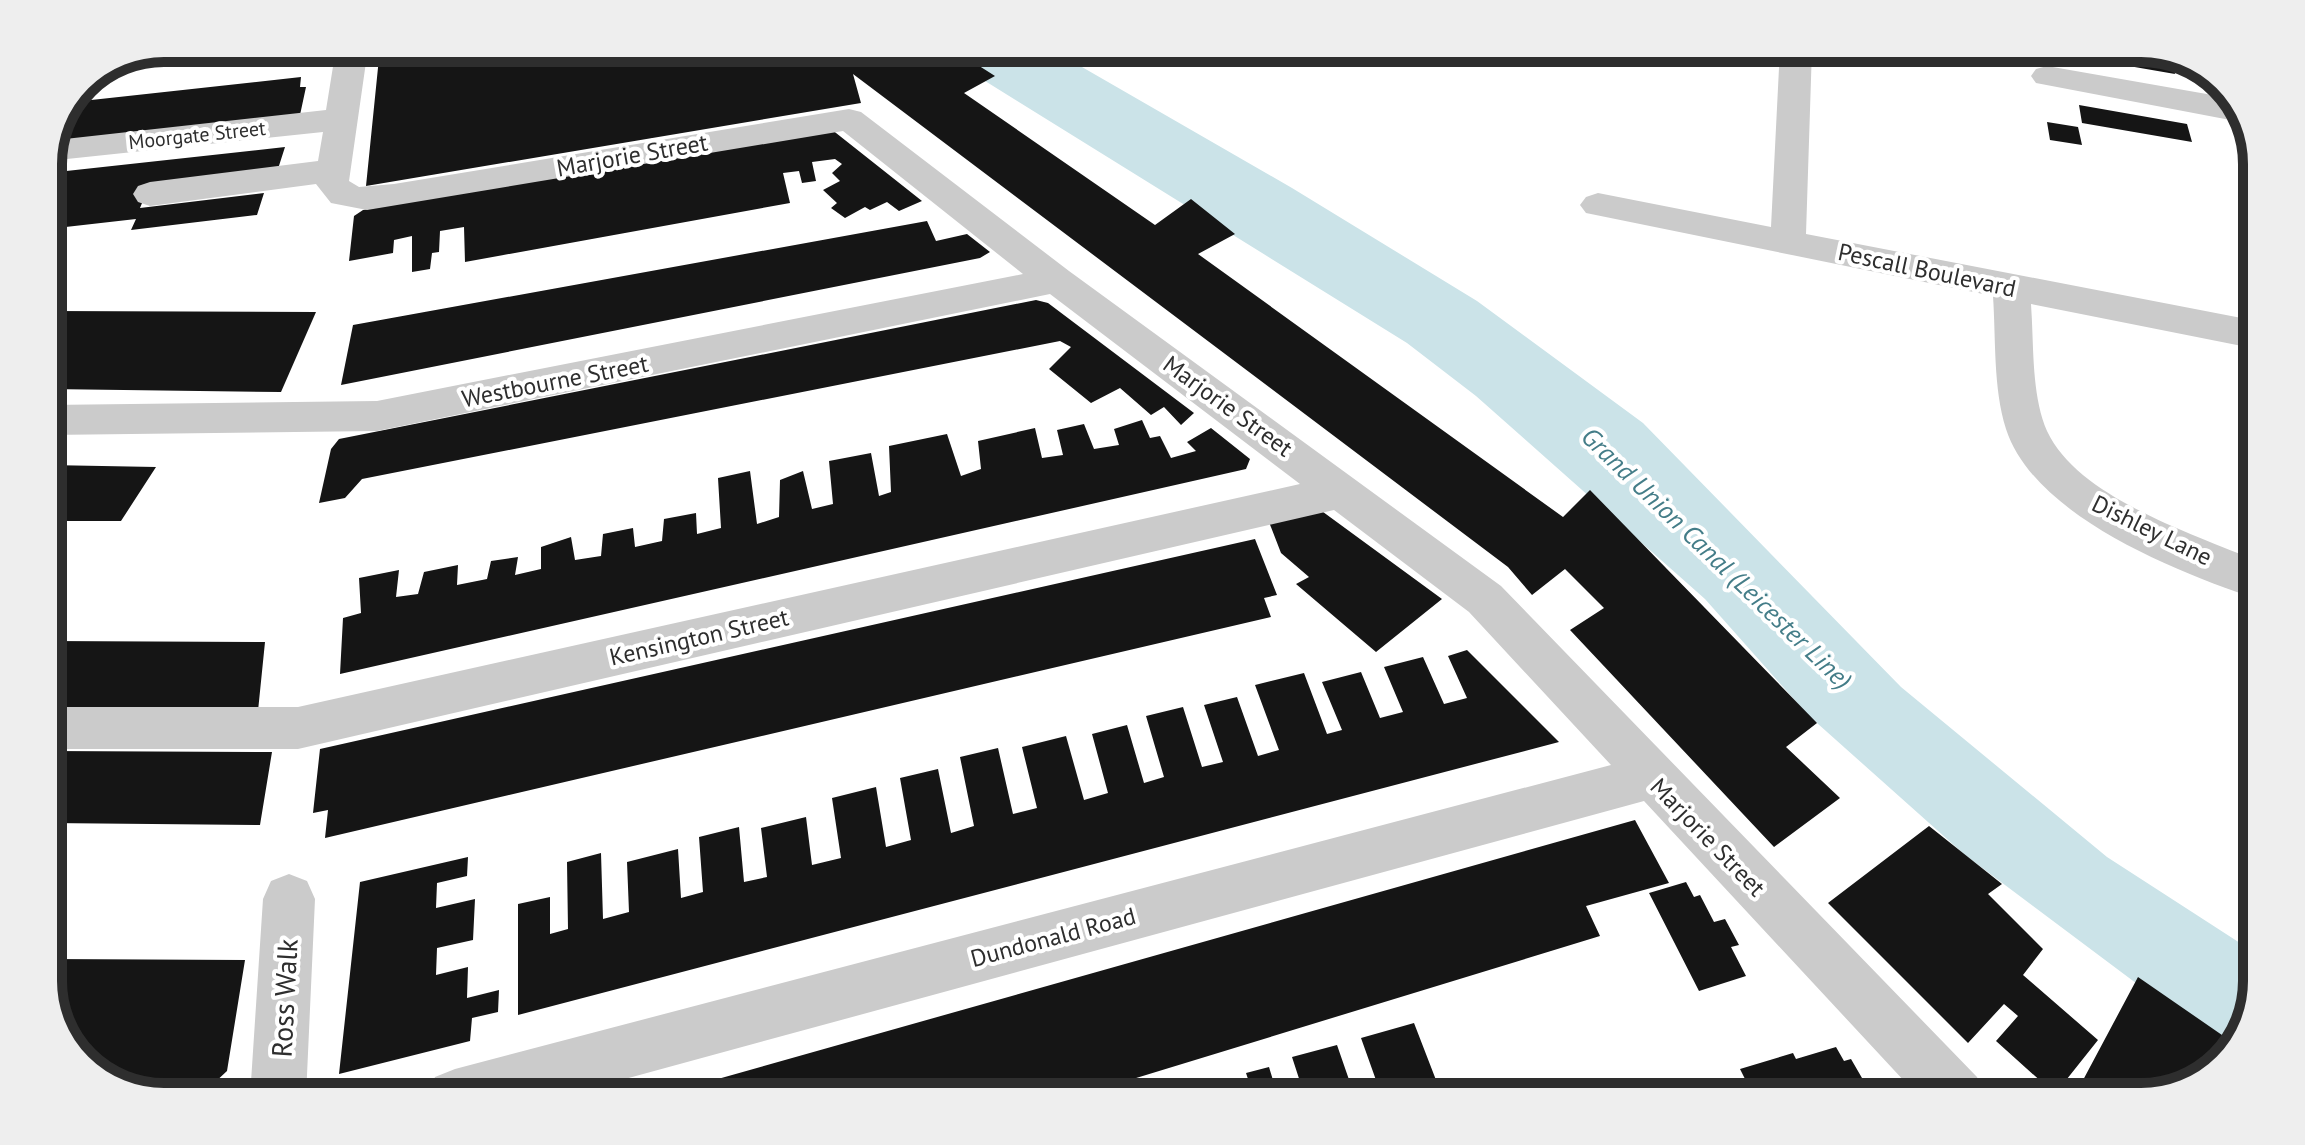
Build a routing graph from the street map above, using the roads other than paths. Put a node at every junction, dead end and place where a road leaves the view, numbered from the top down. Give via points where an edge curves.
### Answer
1 (350, 62) edge
2 (1795, 62) edge
3 (2047, 76) dead end
4 (2222, 101) edge
5 (343, 119) junction
6 (63, 150) edge
7 (333, 176) junction
8 (150, 194) dead end
9 (1598, 205) dead end
10 (1788, 241) junction
11 (1056, 280) junction
12 (2011, 287) junction
13 (2243, 332) edge
14 (62, 420) edge
15 (1344, 491) junction
16 (2243, 575) edge
17 (62, 728) edge
18 (1650, 777) junction
19 (289, 899) dead end
20 (279, 1083) edge
21 (507, 1083) edge
22 (1944, 1083) edge

1 - 5 street
2 - 10 street
3 - 4 street via 2203,90
5 - 6 street, Moorgate Street
5 - 7 street
7 - 8 street
7 - 11 street, Marjorie Street via 338,192 349,199 394,196 849,119
9 - 10 street, Pescall Boulevard
10 - 12 street, Pescall Boulevard
11 - 14 street, Westbourne Street via 377,416
11 - 15 street, Marjorie Street
12 - 13 street, Pescall Boulevard
12 - 16 street, Dishley Lane via 2022,408 2027,433 2046,463 2079,494 2113,515
15 - 17 street, Kensington Street via 298,728
15 - 18 street, Marjorie Street via 1485,599
18 - 21 street, Dundonald Road
18 - 22 street, Marjorie Street
19 - 20 street, Ross Walk

